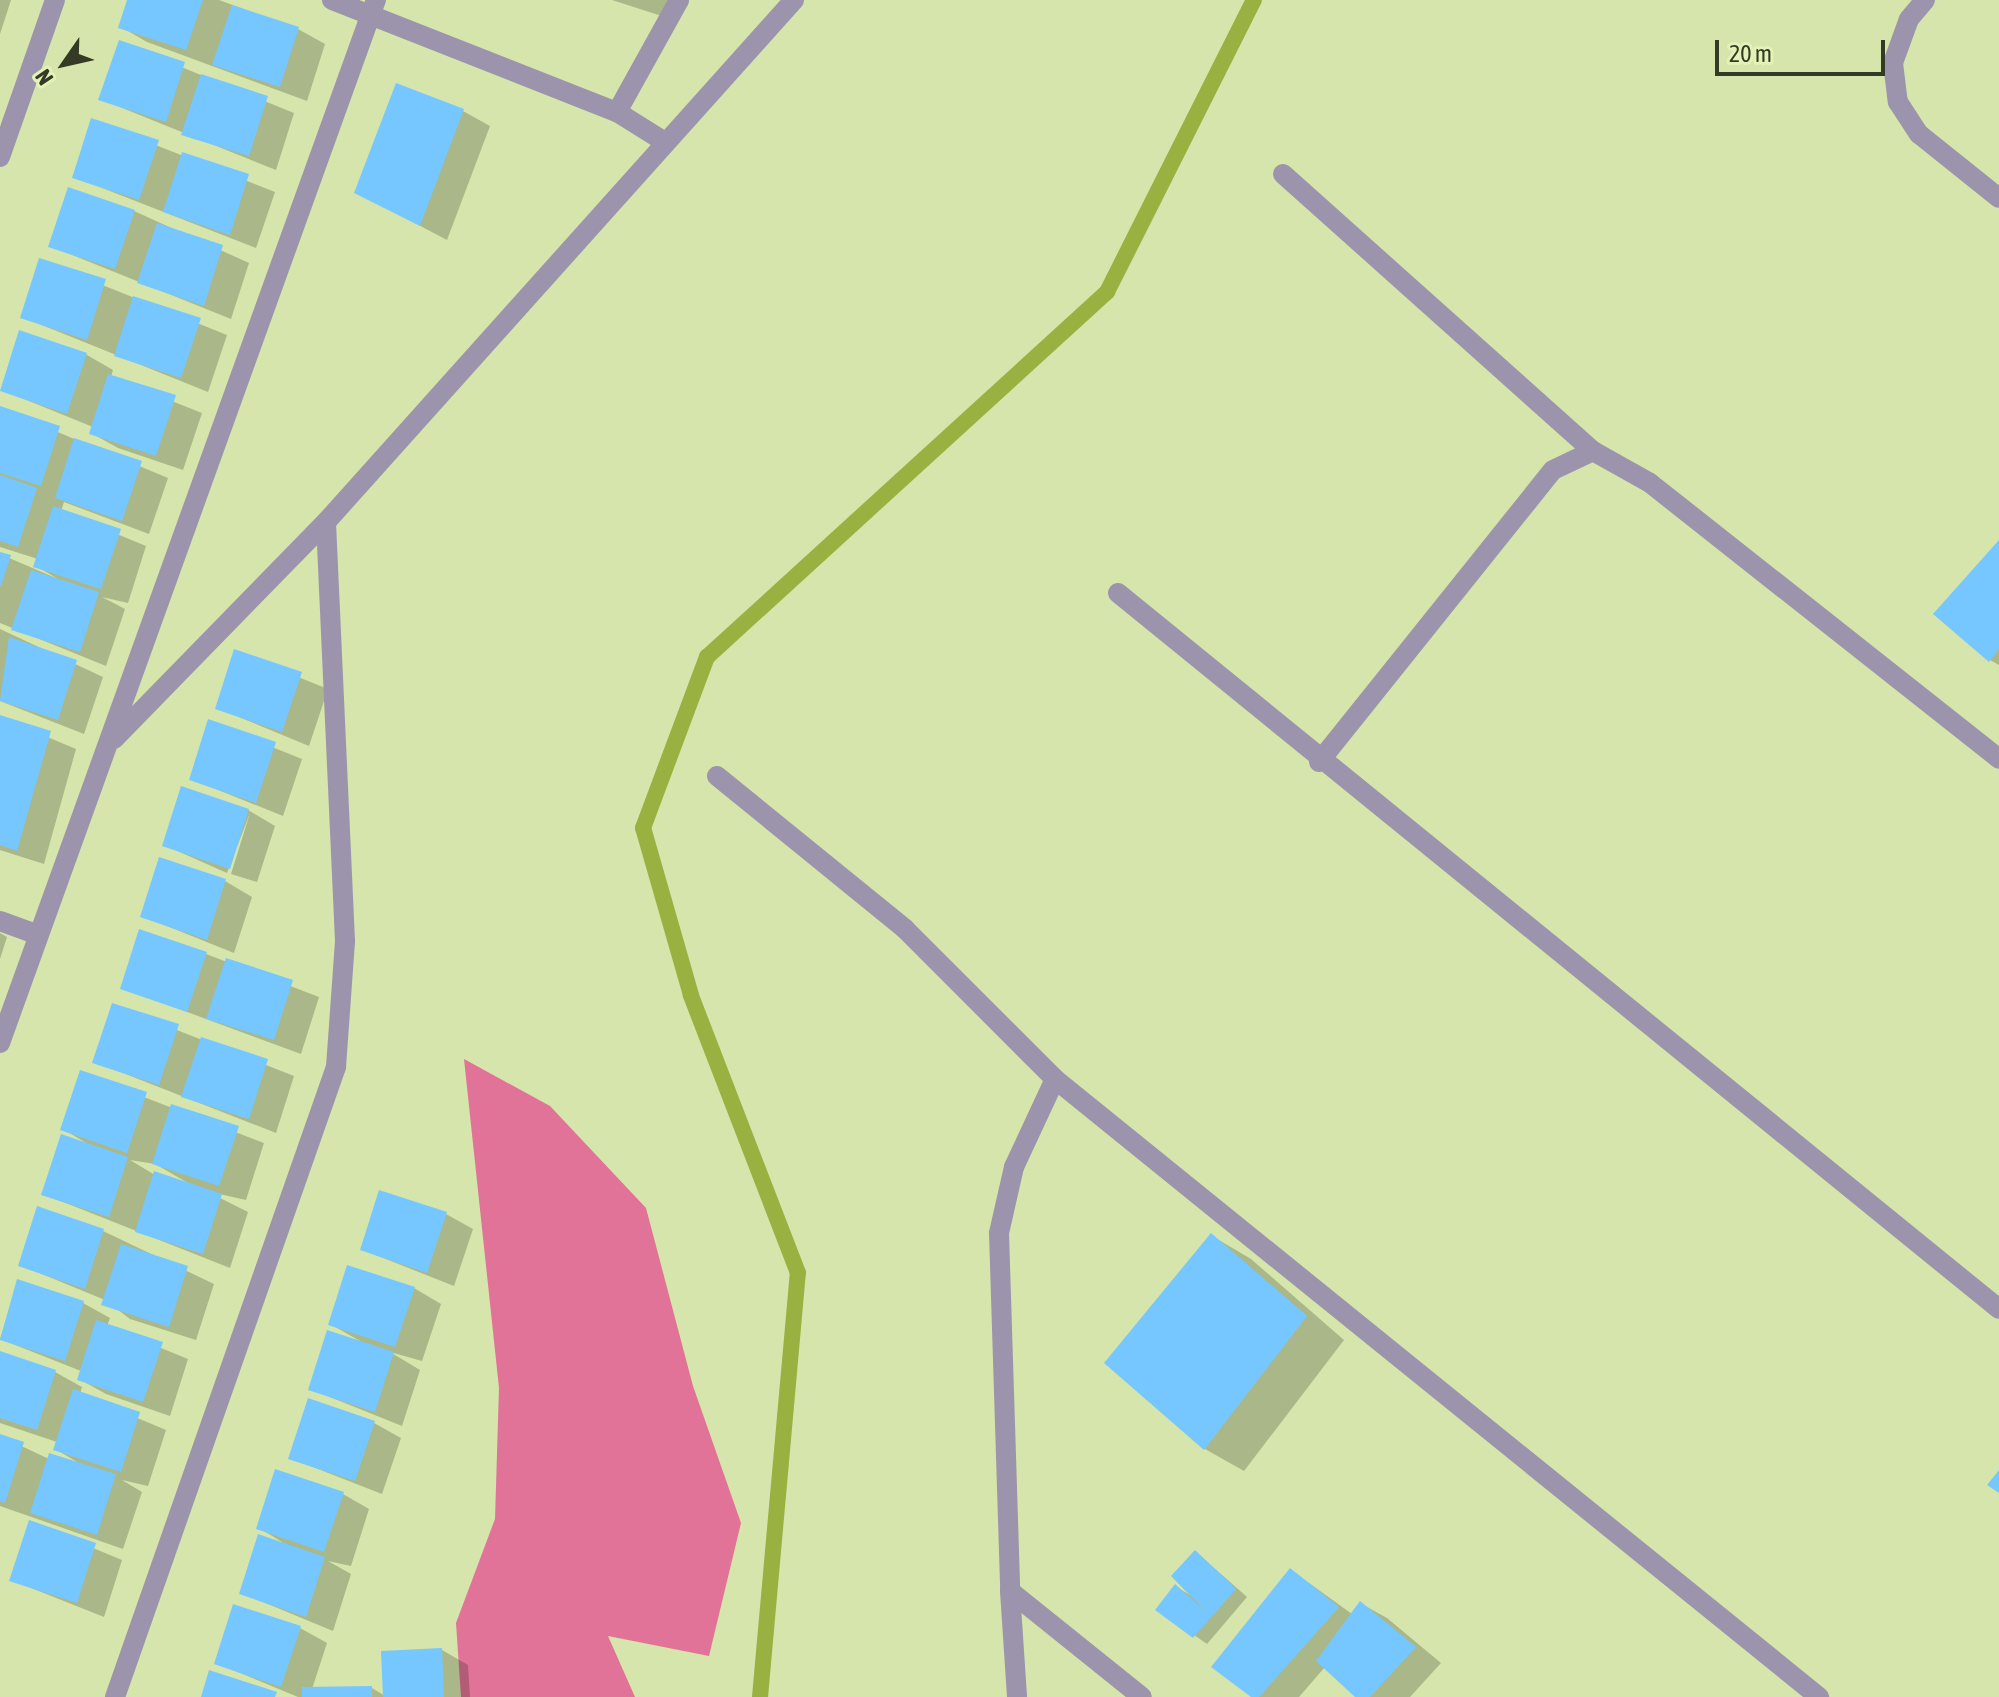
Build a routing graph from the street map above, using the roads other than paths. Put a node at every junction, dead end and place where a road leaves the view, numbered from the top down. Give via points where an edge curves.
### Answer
1 (55, 0) edge
2 (332, 0) edge
3 (679, 0) edge
4 (794, 0) edge
5 (1925, 0) edge
6 (373, 8) edge
7 (617, 112) junction
8 (665, 142) junction
9 (0, 157) edge
10 (1283, 174) dead end
11 (1999, 198) edge
12 (1593, 451) junction
13 (326, 522) junction
14 (1118, 593) dead end
15 (108, 745) junction
16 (1999, 759) edge
17 (1319, 762) junction
18 (717, 776) dead end
19 (0, 921) edge
20 (36, 934) junction
21 (0, 1043) edge
22 (1055, 1079) junction
23 (1999, 1309) edge
24 (1010, 1591) junction
25 (115, 1697) edge
26 (1017, 1697) edge
27 (1142, 1697) edge
28 (1819, 1697) edge

1 - 9 street
2 - 6 street
3 - 7 street
4 - 8 street
5 - 11 street via 1909,19 1893,63 1898,102 1919,134
6 - 7 street
6 - 15 street
7 - 8 street
8 - 13 street
10 - 12 street
12 - 16 street via 1650,483
12 - 17 street via 1553,470
13 - 15 street
13 - 25 street via 345,941 336,1067
14 - 17 street
15 - 20 street
17 - 23 street
18 - 22 street via 905,929
19 - 20 street
20 - 21 street
22 - 24 street via 1014,1167 999,1233
22 - 28 street
24 - 26 street
24 - 27 street

